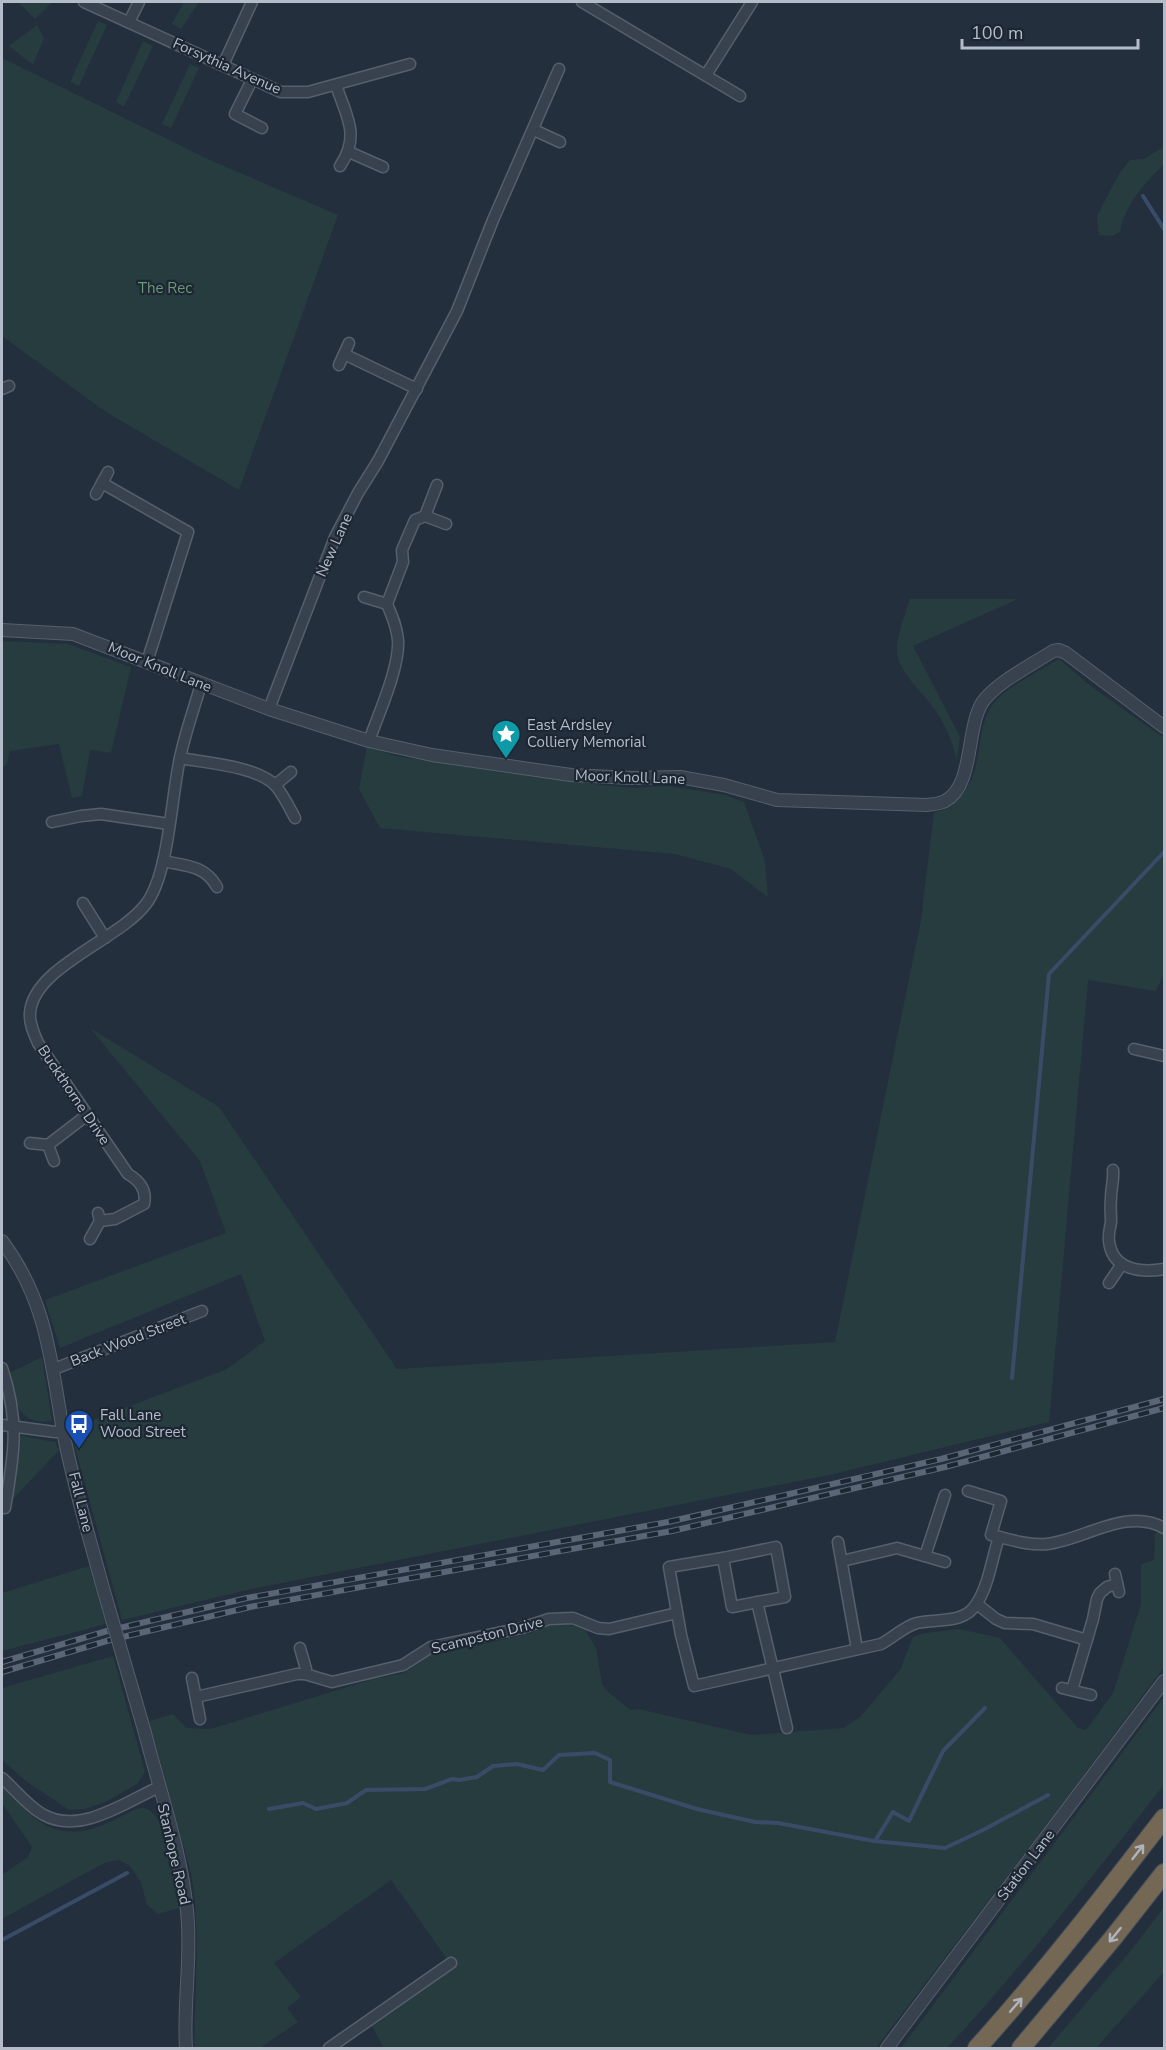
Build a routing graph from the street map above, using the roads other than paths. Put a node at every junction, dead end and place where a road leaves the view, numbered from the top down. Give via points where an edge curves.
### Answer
1 (84, 2) edge
2 (139, 2) edge
3 (252, 2) edge
4 (582, 2) edge
5 (752, 2) edge
6 (129, 22) junction
7 (410, 64) dead end
8 (224, 65) junction
9 (559, 69) dead end
10 (706, 75) junction
11 (252, 80) junction
12 (336, 85) junction
13 (740, 96) dead end
14 (262, 128) dead end
15 (534, 130) junction
16 (560, 142) dead end
17 (349, 152) junction
18 (340, 166) dead end
19 (383, 167) dead end
20 (349, 343) dead end
21 (417, 389) junction
22 (108, 472) dead end
23 (102, 483) junction
24 (437, 485) dead end
25 (96, 494) dead end
26 (425, 516) junction
27 (446, 524) dead end
28 (364, 597) dead end
29 (387, 604) junction
30 (2, 630) edge
31 (147, 662) junction
32 (201, 684) junction
33 (269, 709) junction
34 (1164, 728) edge
35 (369, 741) junction
36 (180, 758) junction
37 (291, 772) dead end
38 (275, 785) junction
39 (80, 804) dead end
40 (81, 816) junction
41 (295, 818) dead end
42 (52, 822) dead end
43 (169, 824) junction
44 (163, 861) junction
45 (217, 887) dead end
46 (83, 903) dead end
47 (105, 938) junction
48 (1134, 1049) dead end
49 (1164, 1056) edge
50 (87, 1115) junction
51 (30, 1143) dead end
52 (48, 1145) junction
53 (54, 1161) dead end
54 (1113, 1170) dead end
55 (144, 1204) junction
56 (154, 1213) dead end
57 (90, 1239) dead end
58 (2, 1241) edge
59 (1122, 1264) junction
60 (1164, 1269) edge
61 (1109, 1283) dead end
62 (202, 1311) dead end
63 (2, 1368) edge
64 (54, 1369) junction
65 (2, 1425) edge
66 (15, 1426) junction
67 (63, 1431) junction
68 (6, 1471) edge
69 (968, 1491) dead end
70 (945, 1495) dead end
71 (3, 1508) edge
72 (1164, 1528) edge
73 (995, 1536) junction
74 (838, 1542) dead end
75 (925, 1556) junction
76 (723, 1558) junction
77 (842, 1561) junction
78 (945, 1562) dead end
79 (1117, 1584) dead end
80 (757, 1602) junction
81 (977, 1604) junction
82 (677, 1613) junction
83 (1087, 1640) junction
84 (300, 1648) dead end
85 (857, 1649) junction
86 (773, 1667) junction
87 (305, 1674) junction
88 (192, 1678) dead end
89 (1164, 1682) edge
90 (1091, 1695) dead end
91 (196, 1697) junction
92 (200, 1719) dead end
93 (787, 1728) dead end
94 (145, 1733) joint
95 (2, 1778) edge
96 (159, 1787) junction
97 (1164, 1818) edge
98 (1164, 1873) edge
99 (451, 1963) dead end
100 (186, 2049) edge
101 (329, 2049) edge
102 (887, 2049) edge
103 (977, 2049) edge
104 (1021, 2049) edge

1 - 6 street, Forsythia Avenue
2 - 6 street
3 - 8 street
4 - 10 street
5 - 10 street
6 - 8 street, Forsythia Avenue
7 - 12 street, Forsythia Avenue
8 - 11 street, Forsythia Avenue
9 - 15 street, New Lane
10 - 13 street
11 - 12 street, Forsythia Avenue via 293,93
11 - 14 street via 235,114
12 - 17 street via 351,129
15 - 16 street
15 - 21 street, New Lane via 457,312
17 - 18 street
17 - 19 street
20 - 21 street via 342,359
21 - 33 street, New Lane via 335,537
22 - 23 street
23 - 25 street
23 - 31 street via 188,532
24 - 26 street
26 - 27 street
26 - 29 street via 415,520 402,550 403,562
28 - 29 street
29 - 35 street via 398,642 390,680
30 - 31 street, Moor Knoll Lane via 72,634
31 - 32 street, Moor Knoll Lane
32 - 33 street, Moor Knoll Lane
32 - 36 street, Buckthorne Drive
33 - 35 street, Moor Knoll Lane
34 - 35 street, Moor Knoll Lane via 1059,650 992,691 977,715 962,782 945,801 927,805 777,800 687,778 571,775 432,755
36 - 38 street via 246,771
36 - 43 street, Buckthorne Drive
37 - 38 street
38 - 41 street
39 - 40 street
40 - 42 street
40 - 43 street via 101,814
43 - 44 street, Buckthorne Drive
44 - 45 street via 204,871
44 - 47 street, Buckthorne Drive via 156,885 136,917
46 - 47 street
47 - 50 street, Buckthorne Drive via 43,982 33,998 30,1013 38,1043
48 - 49 street
50 - 52 street
50 - 55 street, Buckthorne Drive via 128,1174 137,1179 146,1197
51 - 52 street
52 - 53 street
54 - 59 street via 1108,1240
55 - 56 street, Buckthorne Drive
55 - 57 street via 115,1219 99,1217
58 - 64 street, Fall Lane via 37,1306
59 - 60 street via 1134,1270
59 - 61 street
62 - 64 street, Back Wood Street
63 - 66 street
64 - 67 street, Fall Lane
65 - 66 street
66 - 67 street
66 - 68 street
67 - 94 street, Fall Lane, bridge
68 - 71 street
69 - 73 street via 1001,1502
70 - 75 street
72 - 73 street via 1150,1521 1131,1520 1047,1544
73 - 81 street via 988,1576
74 - 77 street
75 - 77 street via 897,1548
75 - 78 street
76 - 80 street via 732,1607
76 - 80 street via 776,1547 785,1597
76 - 82 street via 669,1567
77 - 85 street
79 - 83 street via 1100,1593
80 - 86 street
81 - 83 street via 1005,1623 1033,1624
81 - 85 street via 954,1619 918,1623 881,1644
82 - 86 street via 694,1686
82 - 87 street, Scampston Drive via 609,1629 573,1618 549,1619 431,1647 403,1665 342,1679 325,1681
83 - 90 street via 1067,1689
84 - 87 street
85 - 86 street
86 - 93 street
87 - 91 street, Scampston Drive
88 - 91 street
89 - 102 street, Station Lane
91 - 92 street
94 - 96 street, Stanhope Road
95 - 96 street via 44,1815 63,1821 94,1818
96 - 100 street, Stanhope Road via 183,1878 187,1914
103 -> 97 highway
98 -> 104 highway
99 - 101 street

